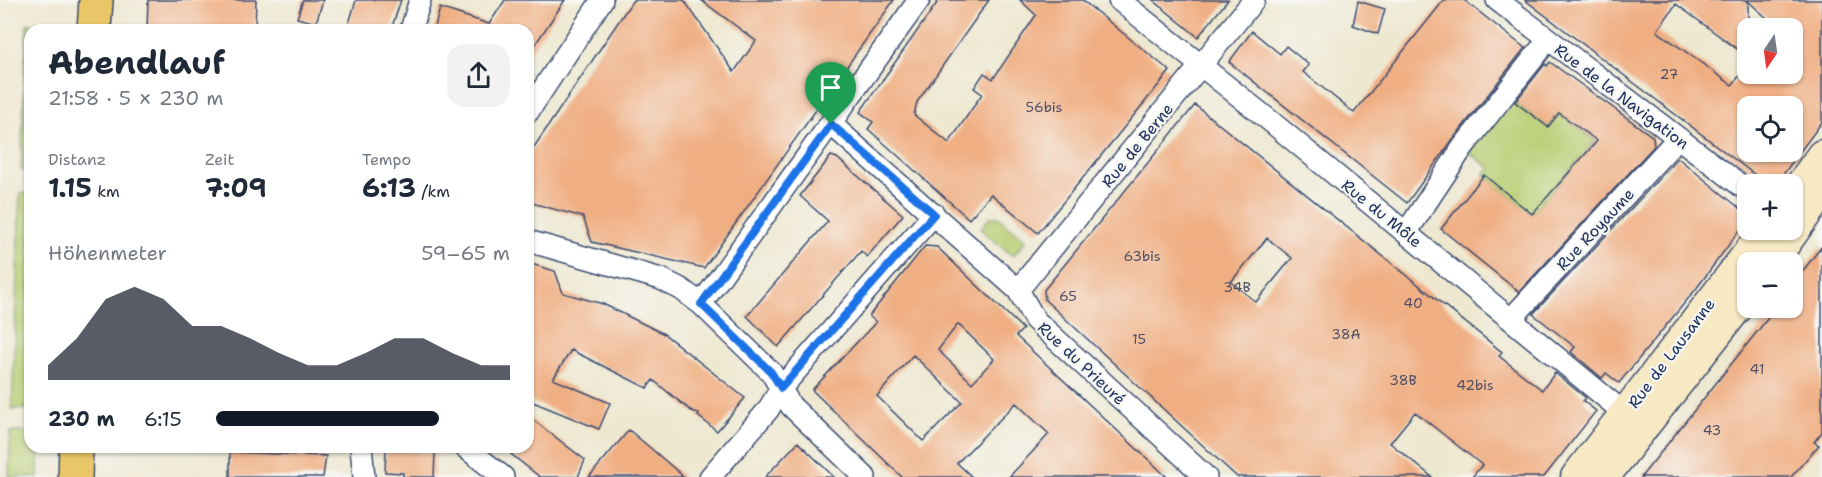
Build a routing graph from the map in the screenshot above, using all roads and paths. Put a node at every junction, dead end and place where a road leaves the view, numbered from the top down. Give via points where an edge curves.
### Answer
1 (96, 0) edge
2 (420, 0) edge
3 (602, 0) edge
4 (919, 0) edge
5 (1119, 0) edge
6 (1254, 0) edge
7 (1497, 0) edge
8 (94, 24) edge
9 (413, 24) edge
10 (1540, 50) dead end
11 (1202, 65) junction
12 (534, 103) edge
13 (831, 124) junction
14 (1678, 138) junction
15 (1822, 155) edge
16 (1803, 182) edge
17 (1737, 183) edge
18 (1822, 192) edge
19 (934, 214) junction
20 (1406, 232) junction
21 (1759, 240) edge
22 (534, 243) edge
23 (1779, 252) edge
24 (1018, 290) junction
25 (701, 304) junction
26 (1737, 306) edge
27 (1511, 319) junction
28 (781, 388) junction
29 (1634, 421) junction
30 (76, 453) edge
31 (362, 453) edge
32 (473, 453) edge
33 (75, 477) edge
34 (364, 477) edge
35 (503, 477) edge
36 (710, 477) edge
37 (865, 477) edge
38 (1206, 477) edge
39 (1576, 477) edge
40 (1604, 477) edge

1 - 8 main road
2 - 9 street
3 - 12 street
4 - 13 street
5 - 11 street, Rue du Môle
6 - 11 street, Rue de Berne
7 - 14 street, Rue de la Navigation
10 - 20 street via 1463,147
11 - 20 street, Rue du Môle
11 - 24 street, Rue de Berne
13 - 19 street, Rue du Prieuré
13 - 25 street
14 - 17 street, Rue de la Navigation
14 - 27 street, Rue Royaume
15 - 16 main road
18 - 23 main road
19 - 24 street, Rue du Prieuré
19 - 28 street
20 - 27 street, Rue du Môle
21 - 29 main road, Rue de Lausanne
22 - 25 street via 661,279
24 - 38 street, Rue du Prieuré via 1035,320
25 - 28 street via 771,372
26 - 29 main road
27 - 29 street, Rue du Môle
28 - 36 street via 768,410
28 - 37 street via 790,406
29 - 39 main road, Rue de Lausanne
29 - 40 main road
30 - 33 main road
31 - 34 street
32 - 35 street

